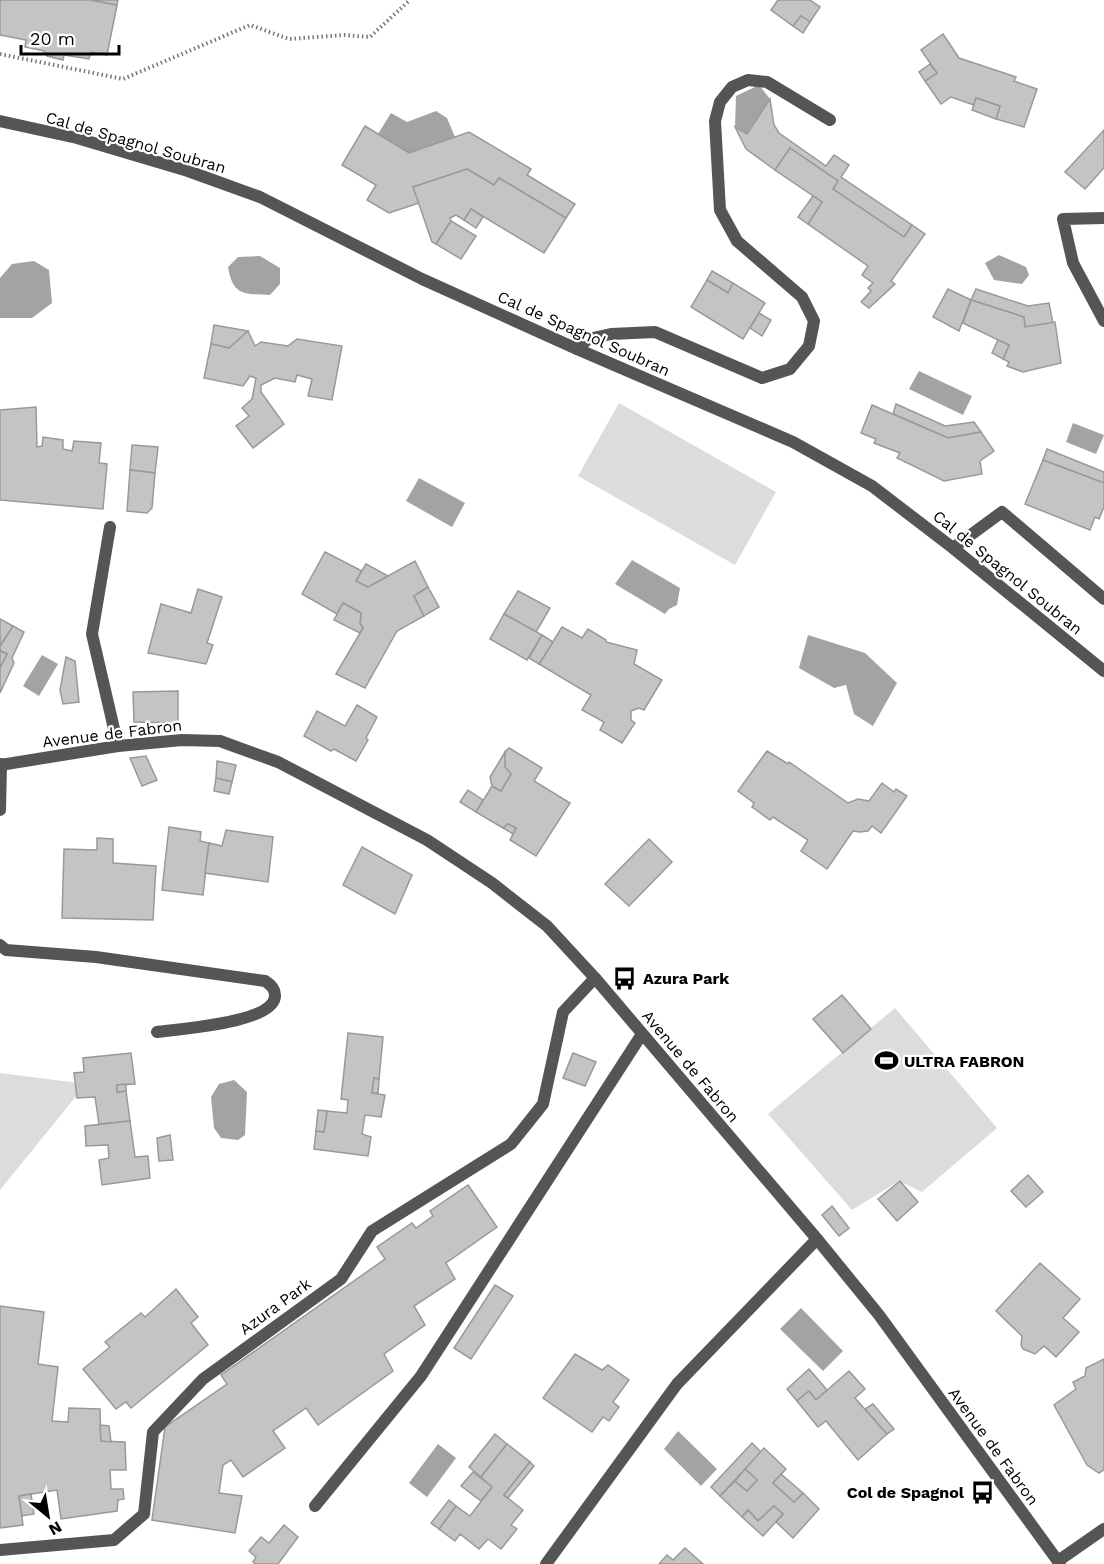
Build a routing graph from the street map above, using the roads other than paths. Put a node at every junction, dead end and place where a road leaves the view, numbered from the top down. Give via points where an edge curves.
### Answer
1 (830, 120) dead end
2 (0, 121) edge
3 (1104, 218) edge
4 (1104, 321) edge
5 (577, 350) junction
6 (110, 527) dead end
7 (952, 548) junction
8 (1104, 599) edge
9 (1104, 671) edge
10 (118, 746) junction
11 (1, 764) edge
12 (0, 810) edge
13 (0, 945) edge
14 (595, 978) junction
15 (157, 1032) dead end
16 (642, 1034) junction
17 (817, 1239) junction
18 (315, 1506) dead end
19 (1104, 1529) edge
20 (0, 1550) edge
21 (1059, 1563) edge
22 (546, 1564) edge

1 - 5 street via 767,82 748,80 732,87 720,102 715,121 720,210 737,241 802,297 814,321 809,346 790,369 762,378 655,332 588,339
2 - 5 street, Cal de Spagnol Soubran via 77,138 260,197 422,279
3 - 4 street via 1063,219 1073,263
5 - 7 street, Cal de Spagnol Soubran via 793,442 872,486
6 - 10 street via 92,634
7 - 8 street via 1002,512
7 - 9 street, Cal de Spagnol Soubran
10 - 11 street, Avenue de Fabron
10 - 14 street, Avenue de Fabron via 220,741 278,762 427,840 492,883 548,926
11 - 12 street
13 - 15 street via 6,950 96,957 265,981 275,993 269,1008 249,1018
14 - 16 street, Avenue de Fabron
14 - 20 street, Azura Park via 564,1012 543,1104 511,1144 372,1231 341,1279 203,1379 153,1432 144,1514 114,1540
16 - 17 street, Avenue de Fabron
16 - 18 street via 421,1376
17 - 21 street, Avenue de Fabron via 879,1315
17 - 22 street via 677,1384
19 - 21 street

